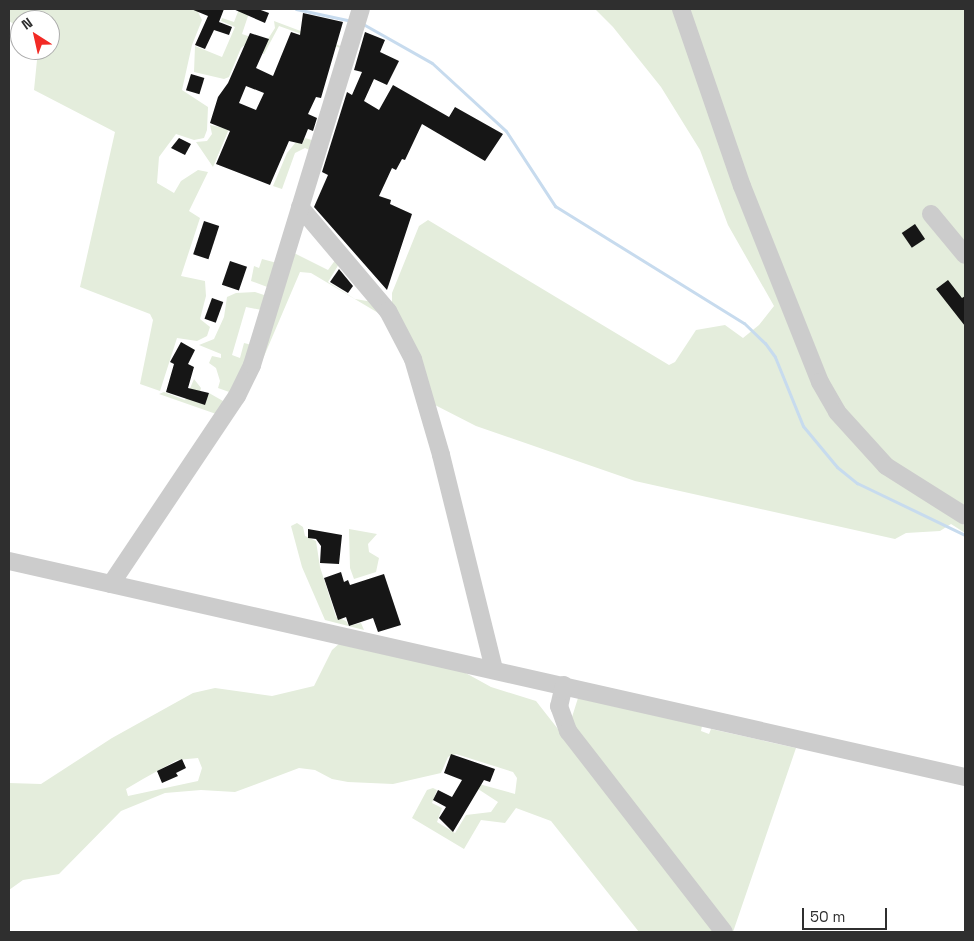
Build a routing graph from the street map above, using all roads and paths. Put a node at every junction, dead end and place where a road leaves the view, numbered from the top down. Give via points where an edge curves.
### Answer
1 (361, 9) edge
2 (681, 9) edge
3 (300, 207) junction
4 (931, 214) dead end
5 (965, 255) edge
6 (965, 516) edge
7 (9, 561) edge
8 (111, 584) junction
9 (494, 669) junction
10 (564, 685) junction
11 (965, 777) edge
12 (724, 932) edge

1 - 3 street
2 - 6 street via 742,186 820,382 837,412 886,466
3 - 8 street via 252,365 237,396
3 - 9 street via 388,311 413,359 437,438
4 - 5 street
7 - 8 street
8 - 9 street
9 - 10 street
10 - 11 street
10 - 12 street via 559,706 568,731

